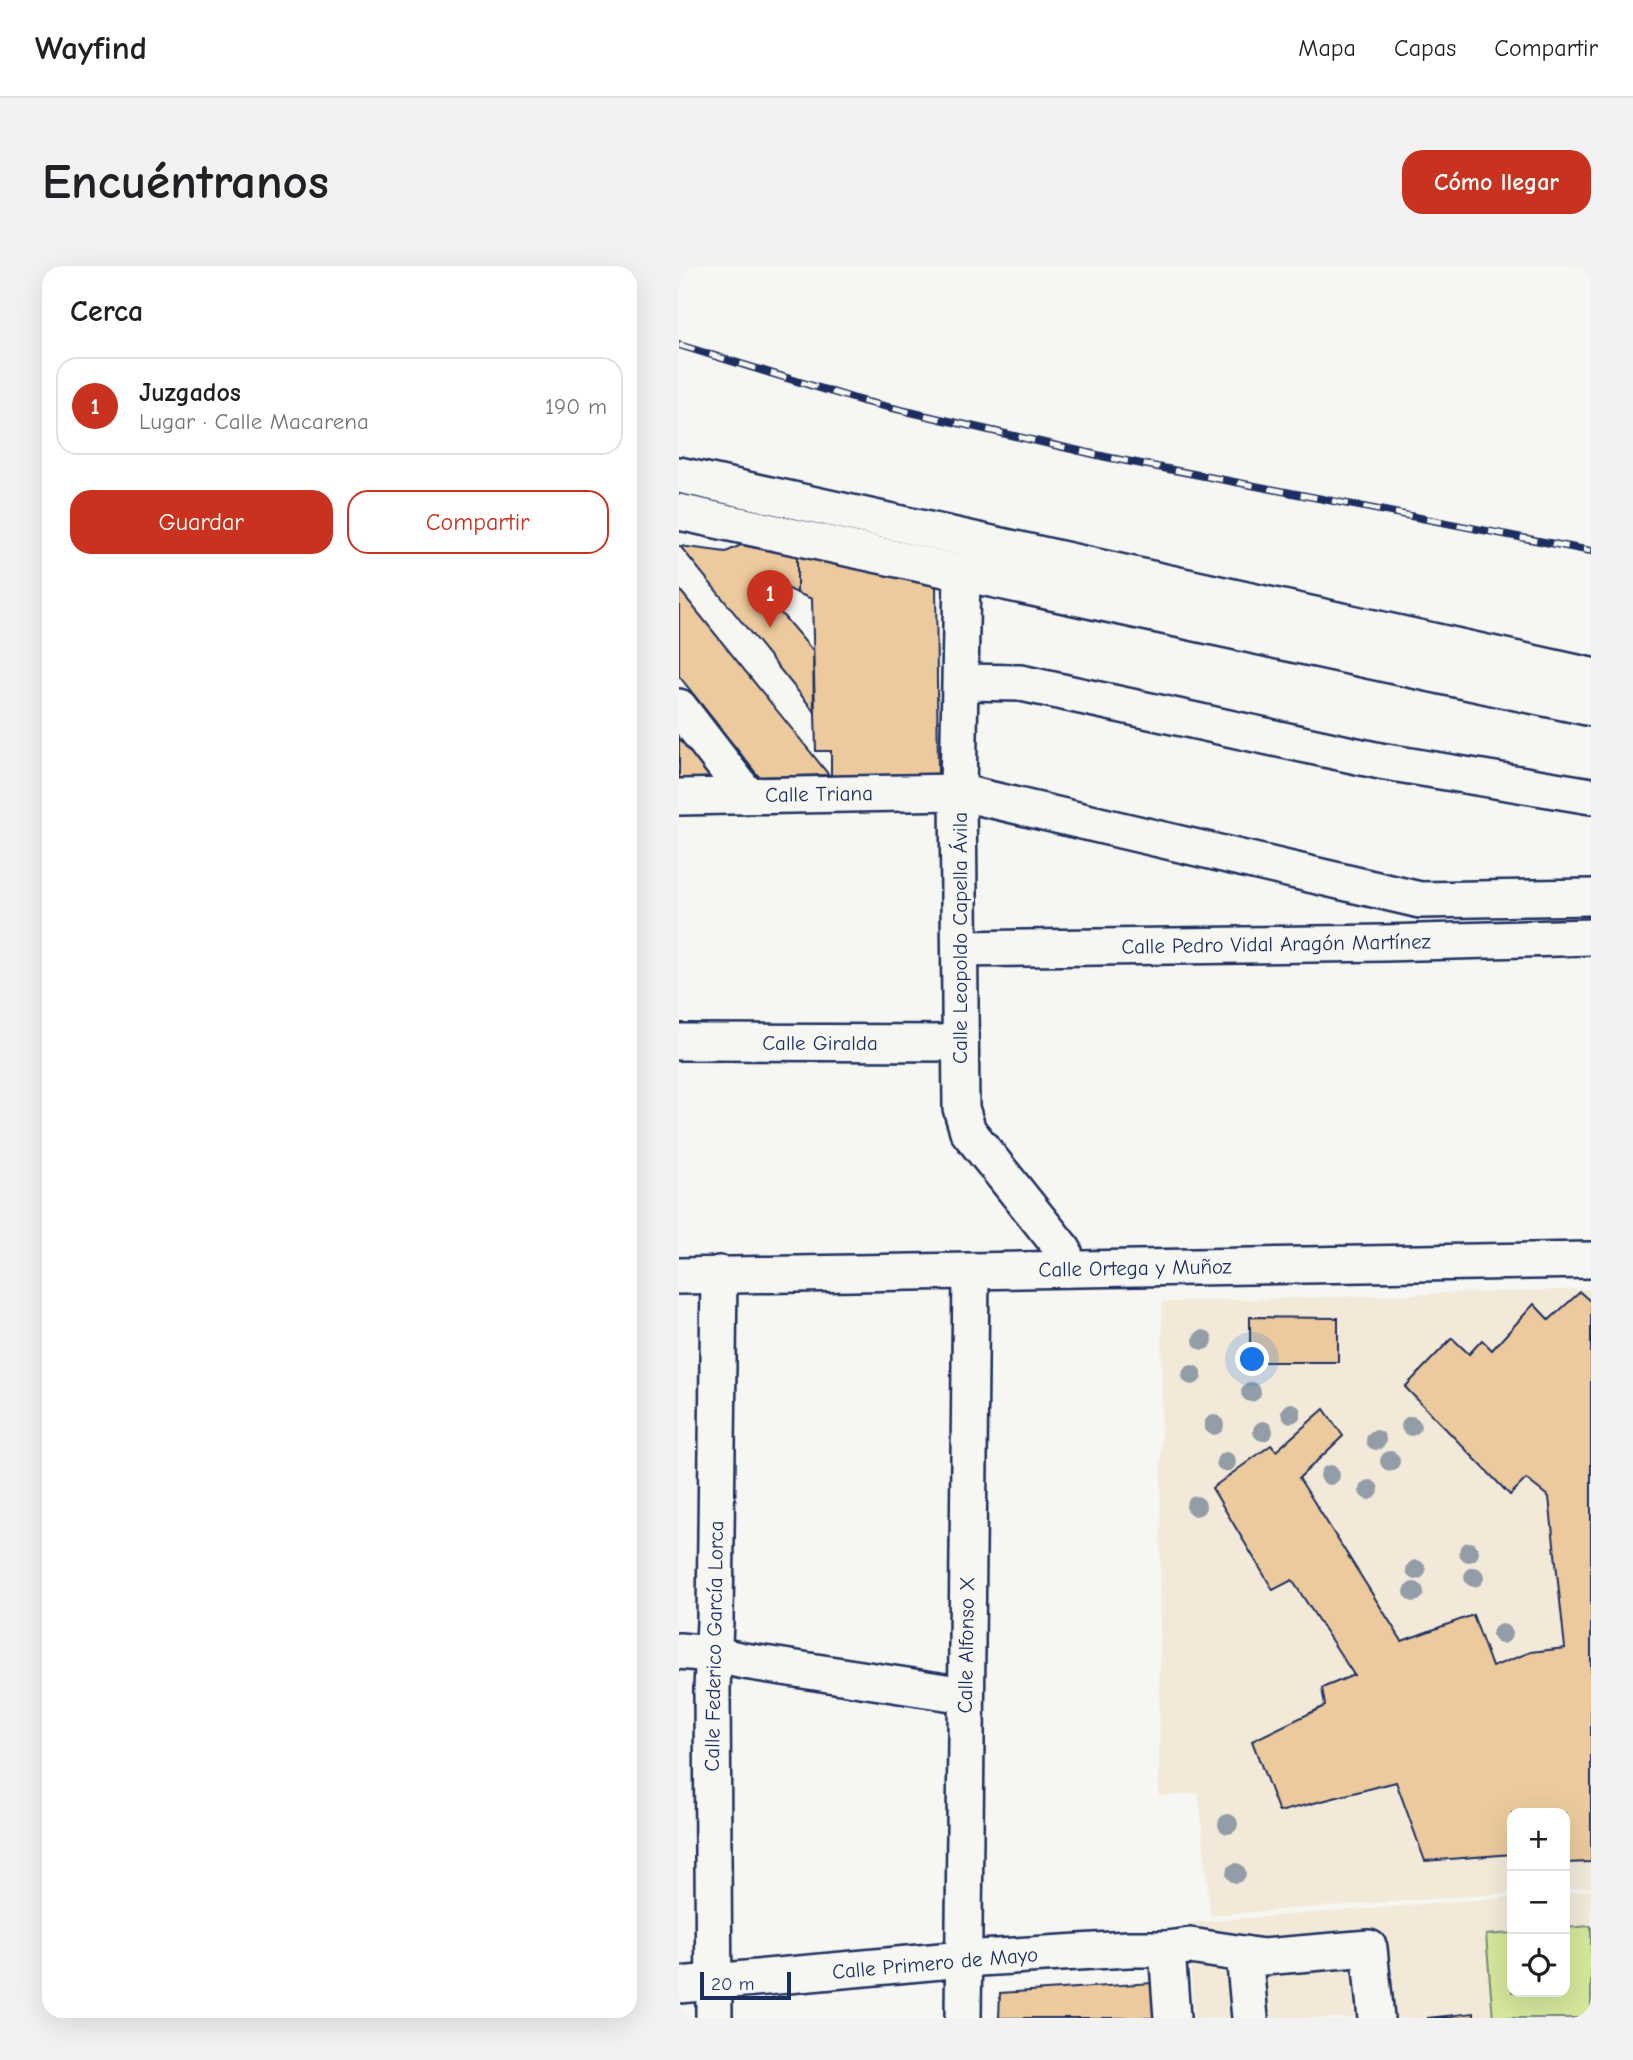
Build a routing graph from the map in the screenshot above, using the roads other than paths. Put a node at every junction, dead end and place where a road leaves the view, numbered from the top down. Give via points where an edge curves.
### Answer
1 (679, 475) edge
2 (679, 512) edge
3 (963, 573) junction
4 (1591, 676) edge
5 (962, 682) junction
6 (679, 707) edge
7 (1591, 708) edge
8 (958, 792) junction
9 (747, 795) junction
10 (1591, 796) edge
11 (679, 797) edge
12 (1591, 897) edge
13 (1591, 937) edge
14 (961, 948) junction
15 (679, 1042) edge
16 (960, 1043) junction
17 (1591, 1260) edge
18 (1066, 1269) junction
19 (971, 1272) junction
20 (719, 1274) junction
21 (679, 1276) edge
22 (696, 1652) edge
23 (965, 1695) junction
24 (1179, 1947) junction
25 (1244, 1954) junction
26 (963, 1959) junction
27 (714, 1982) junction
28 (679, 1985) edge
29 (714, 2018) edge
30 (963, 2018) edge
31 (1172, 2018) edge
32 (1250, 2018) edge
33 (1376, 2018) edge

1 - 4 street
2 - 3 street
3 - 5 street, Calle Leopoldo Capella Ávila
3 - 7 street
5 - 8 street, Calle Leopoldo Capella Ávila
5 - 10 street via 1020,683 1380,761
6 - 9 street
8 - 9 street, Calle Triana
8 - 12 street, Calle Triana via 1420,900
8 - 14 street, Calle Leopoldo Capella Ávila
9 - 11 street, Calle Triana
13 - 14 street, Calle Pedro Vidal Aragón Martínez
14 - 16 street, Calle Leopoldo Capella Ávila
15 - 16 street, Calle Giralda
16 - 18 street, Calle Leopoldo Capella Ávila via 961,1108 968,1131 1064,1251
17 - 18 street, Calle Ortega y Muñoz
18 - 19 street, Calle Ortega y Muñoz
19 - 20 street, Calle Ortega y Muñoz
19 - 23 street, Calle Alfonso X
20 - 21 street, Calle Ortega y Muñoz
20 - 22 street, Calle Federico García Lorca via 715,1621
22 - 23 street
22 - 27 street, Calle Federico García Lorca
23 - 26 street, Calle Alfonso X
24 - 25 street, Calle Primero de Mayo
24 - 26 street, Calle Primero de Mayo
24 - 31 street
25 - 32 street
25 - 33 street, Calle Primero de Mayo via 1263,1957 1369,1948
26 - 27 street, Calle Primero de Mayo
26 - 30 street, Calle Alfonso X
27 - 28 street, Calle Primero de Mayo
27 - 29 street, Calle Federico García Lorca

